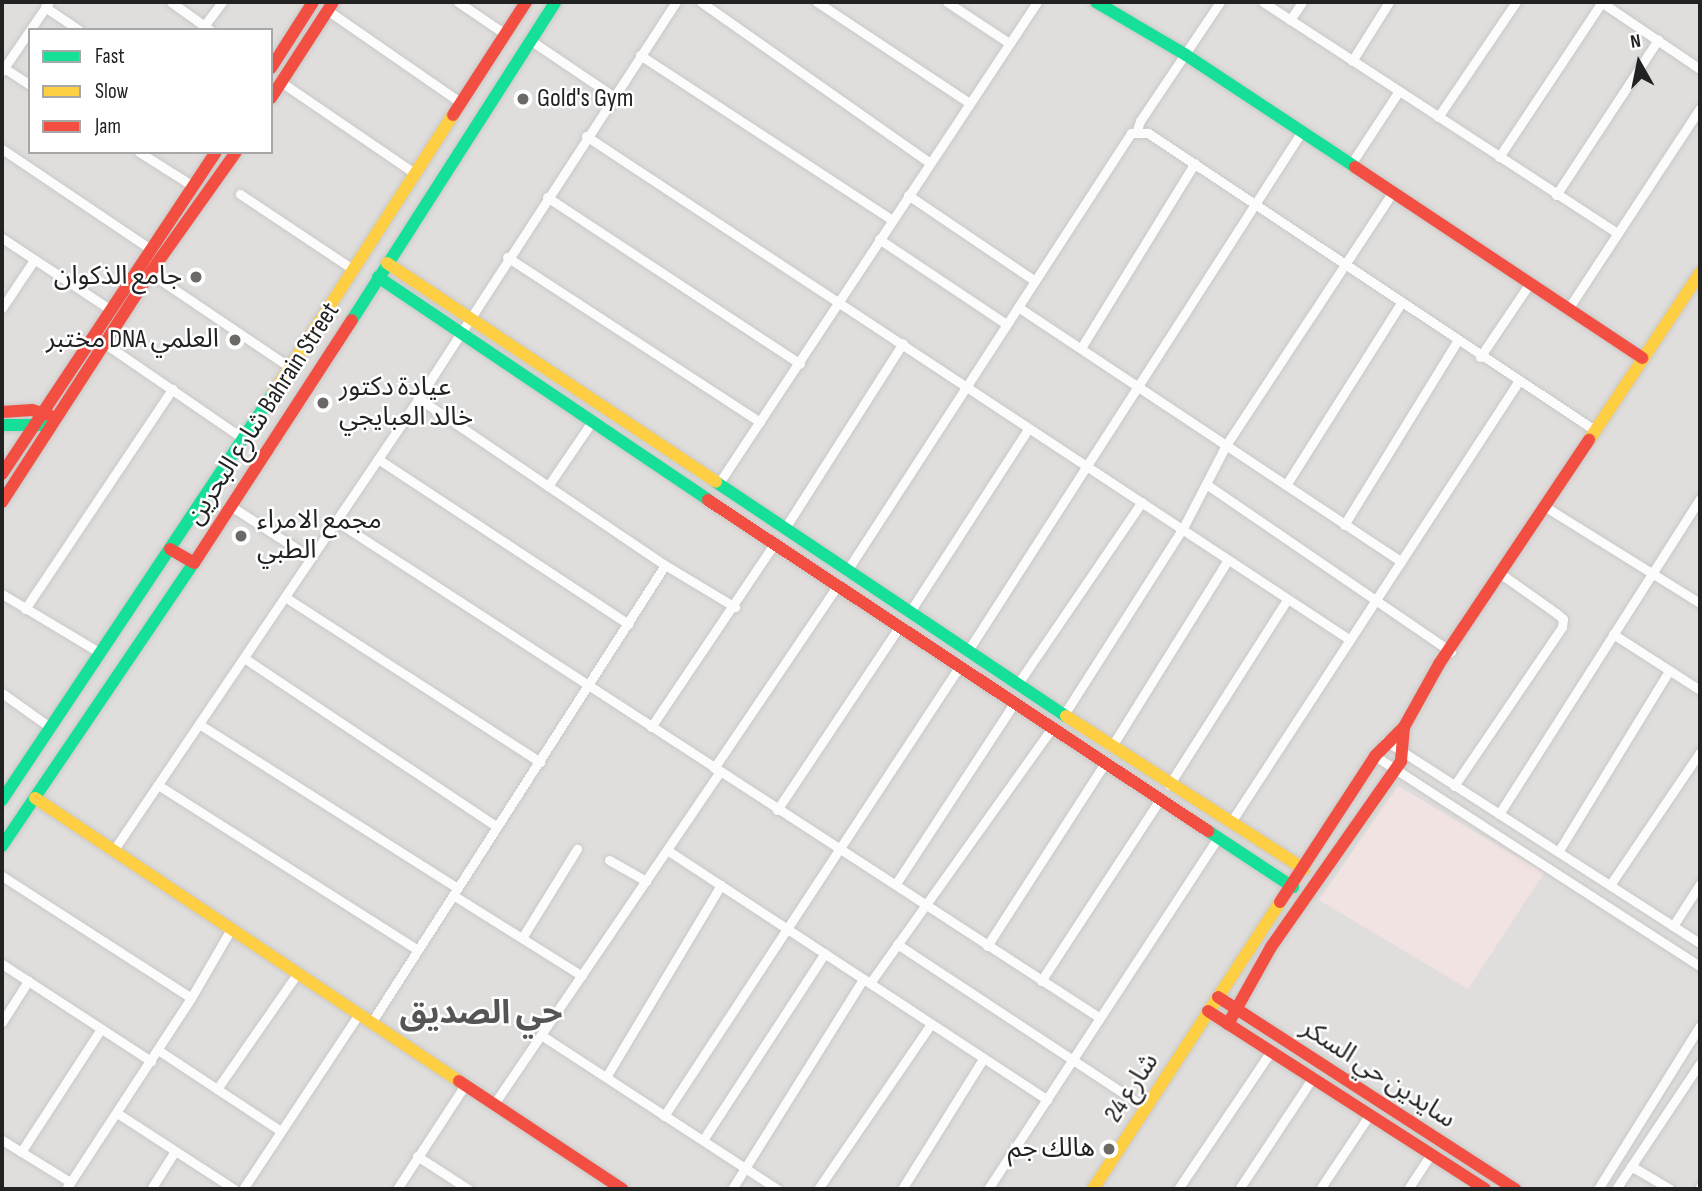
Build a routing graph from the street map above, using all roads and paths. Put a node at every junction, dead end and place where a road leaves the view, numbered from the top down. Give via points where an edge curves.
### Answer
1 (171, 2) edge
2 (222, 2) edge
3 (313, 2) edge
4 (458, 2) edge
5 (526, 2) edge
6 (555, 2) edge
7 (676, 2) edge
8 (701, 2) edge
9 (817, 2) edge
10 (947, 2) edge
11 (1037, 2) edge
12 (1096, 2) edge
13 (1220, 2) edge
14 (1263, 2) edge
15 (1302, 2) edge
16 (1389, 2) edge
17 (1516, 2) edge
18 (1601, 2) edge
19 (47, 4) edge
20 (330, 6) edge
21 (1290, 20) junction
22 (31, 28) edge
23 (77, 28) edge
24 (207, 28) edge
25 (28, 32) edge
26 (505, 34) junction
27 (530, 40) junction
28 (1658, 40) junction
29 (1009, 43) junction
30 (640, 55) junction
31 (1186, 55) junction
32 (1352, 61) junction
33 (273, 65) edge
34 (1700, 69) edge
35 (3, 70) edge
36 (281, 82) junction
37 (28, 84) edge
38 (1399, 92) junction
39 (273, 95) edge
40 (613, 96) junction
41 (460, 102) junction
42 (968, 102) junction
43 (1700, 108) edge
44 (1438, 117) junction
45 (1302, 131) junction
46 (1136, 133) junction
47 (586, 136) junction
48 (2, 149) edge
49 (142, 154) edge
50 (215, 154) edge
51 (235, 154) edge
52 (1499, 157) junction
53 (930, 163) junction
54 (1195, 163) junction
55 (1351, 164) junction
56 (413, 172) junction
57 (193, 186) junction
58 (1393, 192) junction
59 (240, 194) dead end
60 (908, 195) junction
61 (1556, 195) junction
62 (547, 197) junction
63 (1255, 206) junction
64 (170, 219) junction
65 (892, 220) junction
66 (182, 226) junction
67 (1616, 232) junction
68 (2, 238) edge
69 (879, 240) junction
70 (150, 249) junction
71 (508, 257) junction
72 (34, 260) junction
73 (387, 263) junction
74 (1343, 265) junction
75 (351, 268) junction
76 (150, 273) junction
77 (1700, 273) edge
78 (378, 277) junction
79 (1035, 281) junction
80 (1531, 283) junction
81 (839, 300) junction
82 (1401, 303) junction
83 (1018, 307) junction
84 (2, 308) edge
85 (108, 308) junction
86 (1568, 309) junction
87 (470, 320) junction
88 (1006, 324) junction
89 (459, 336) junction
90 (1457, 341) junction
91 (104, 343) junction
92 (903, 343) junction
93 (1081, 348) junction
94 (1480, 357) junction
95 (1642, 358) junction
96 (800, 363) junction
97 (288, 366) junction
98 (1518, 382) junction
99 (1140, 385) junction
100 (963, 387) junction
101 (172, 390) junction
102 (418, 398) junction
103 (2, 412) edge
104 (40, 418) junction
105 (760, 422) junction
106 (591, 423) junction
107 (52, 424) junction
108 (2, 425) edge
109 (1028, 429) junction
110 (1593, 429) junction
111 (242, 438) junction
112 (1226, 445) junction
113 (378, 459) junction
114 (1086, 466) junction
115 (2, 474) edge
116 (719, 483) junction
117 (1206, 484) junction
118 (1286, 485) junction
119 (548, 486) junction
120 (1700, 498) edge
121 (2, 502) edge
122 (1142, 502) junction
123 (1544, 506) junction
124 (232, 507) junction
125 (336, 521) junction
126 (1344, 525) junction
127 (785, 528) junction
128 (1183, 528) junction
129 (774, 544) junction
130 (170, 549) junction
131 (312, 558) junction
132 (1227, 561) junction
133 (1401, 561) junction
134 (194, 564) junction
135 (665, 565) junction
136 (848, 569) junction
137 (1501, 573) junction
138 (1652, 573) junction
139 (837, 586) junction
140 (2, 594) edge
141 (285, 597) junction
142 (1377, 600) junction
143 (1286, 601) junction
144 (1700, 603) edge
145 (735, 607) junction
146 (25, 609) junction
147 (911, 610) junction
148 (628, 624) junction
149 (899, 627) junction
150 (1613, 634) junction
151 (1350, 640) junction
152 (969, 649) junction
153 (99, 652) junction
154 (1451, 652) junction
155 (244, 658) junction
156 (992, 665) junction
157 (959, 667) junction
158 (1670, 671) junction
159 (981, 681) junction
160 (1018, 682) junction
161 (589, 686) junction
162 (1700, 690) edge
163 (2, 693) edge
164 (1014, 703) junction
165 (1065, 713) junction
166 (199, 724) junction
167 (51, 727) junction
168 (651, 727) junction
169 (1404, 727) junction
170 (1052, 728) junction
171 (1386, 741) junction
172 (1112, 747) junction
173 (1700, 752) edge
174 (1404, 753) junction
175 (1375, 756) junction
176 (541, 762) junction
177 (1105, 763) junction
178 (1396, 769) junction
179 (717, 770) junction
180 (158, 785) junction
181 (1169, 785) junction
182 (1454, 786) junction
183 (35, 798) junction
184 (1160, 799) junction
185 (2, 800) edge
186 (777, 810) junction
187 (1499, 814) junction
188 (1230, 822) junction
189 (497, 827) junction
190 (1218, 838) junction
191 (2, 846) edge
192 (577, 849) dead end
193 (836, 849) junction
194 (667, 850) junction
195 (113, 851) junction
196 (1558, 852) junction
197 (1279, 853) junction
198 (609, 860) dead end
199 (1304, 869) junction
200 (1268, 871) junction
201 (2, 876) edge
202 (646, 881) junction
203 (897, 882) junction
204 (1700, 884) edge
205 (721, 885) junction
206 (1611, 885) junction
207 (1293, 887) junction
208 (455, 892) junction
209 (925, 902) junction
210 (1674, 926) junction
211 (230, 929) junction
212 (786, 931) junction
213 (522, 938) junction
214 (1700, 943) edge
215 (897, 944) junction
216 (987, 946) junction
217 (416, 949) junction
218 (825, 953) junction
219 (2, 964) edge
220 (1700, 966) edge
221 (297, 974) junction
222 (582, 976) junction
223 (28, 981) junction
224 (866, 981) junction
225 (1041, 981) junction
226 (1218, 997) junction
227 (191, 998) junction
228 (1236, 1010) junction
229 (1208, 1011) junction
230 (359, 1014) junction
231 (1100, 1018) junction
232 (2, 1022) edge
233 (371, 1023) junction
234 (931, 1024) junction
235 (1228, 1024) junction
236 (1700, 1026) edge
237 (101, 1029) junction
238 (541, 1035) junction
239 (158, 1050) junction
240 (1271, 1051) junction
241 (983, 1059) junction
242 (1073, 1060) junction
243 (151, 1061) junction
244 (1700, 1063) edge
245 (606, 1077) junction
246 (1313, 1077) junction
247 (465, 1085) junction
248 (217, 1089) junction
249 (1047, 1100) junction
250 (494, 1104) junction
251 (1146, 1108) junction
252 (117, 1113) junction
253 (1370, 1114) junction
254 (664, 1116) junction
255 (281, 1131) junction
256 (2, 1140) edge
257 (703, 1140) junction
258 (175, 1151) junction
259 (21, 1152) junction
260 (1431, 1154) junction
261 (417, 1156) junction
262 (1631, 1166) junction
263 (745, 1170) junction
264 (68, 1186) edge
265 (151, 1189) edge
266 (234, 1189) edge
267 (243, 1189) edge
268 (397, 1189) edge
269 (468, 1189) edge
270 (622, 1189) edge
271 (732, 1189) edge
272 (777, 1189) edge
273 (818, 1189) edge
274 (902, 1189) edge
275 (988, 1189) edge
276 (1093, 1189) edge
277 (1178, 1189) edge
278 (1239, 1189) edge
279 (1320, 1189) edge
280 (1408, 1189) edge
281 (1485, 1189) edge
282 (1515, 1189) edge
283 (1598, 1189) edge
284 (1616, 1189) edge
285 (1670, 1189) edge

1 - 24 street
2 - 24 street
3 - 33 street
4 - 26 street
5 - 26 street, شارع البحرين Bahrain Street
6 - 27 street, شارع البحرين Bahrain Street
7 - 30 street
8 - 53 street
9 - 42 street
10 - 29 street
11 - 29 street
12 - 31 street
13 - 31 street
14 - 21 street
15 - 21 street
16 - 32 street
17 - 44 street
18 - 28 street
18 - 52 street
19 - 22 street
19 - 23 street
20 - 36 street
20 - 41 street
21 - 32 street
25 - 35 street
26 - 41 street, شارع البحرين Bahrain Street
27 - 40 street
27 - 73 street, شارع البحرين Bahrain Street
28 - 34 street
28 - 61 street
29 - 42 street
30 - 40 street
30 - 65 street
31 - 45 street
31 - 46 street via 1139,121
32 - 38 street
35 - 37 street
36 - 39 street
36 - 56 street
38 - 44 street
38 - 55 street
40 - 47 street
41 - 56 street, شارع البحرين Bahrain Street
42 - 53 street
43 - 67 street
44 - 52 street
45 - 55 street
45 - 63 street
46 - 54 street via 1148,133
46 - 79 street via 1131,133
47 - 62 street
47 - 81 street
48 - 70 street
49 - 57 street
50 - 57 street
51 - 66 street
52 - 61 street
53 - 60 street
54 - 63 street
54 - 93 street
55 - 58 street
56 - 75 street, شارع البحرين Bahrain Street
57 - 64 street
58 - 74 street
58 - 80 street
59 - 75 street
60 - 65 street
60 - 79 street
61 - 67 street
62 - 71 street
62 - 96 street
63 - 74 street
63 - 99 street
64 - 66 street
64 - 70 street
65 - 69 street
66 - 76 street
67 - 86 street
68 - 72 street
69 - 81 street
69 - 88 street
70 - 85 street
71 - 87 street
71 - 105 street
72 - 84 street
72 - 85 street
73 - 78 street, شارع البحرين Bahrain Street
73 - 87 street
74 - 82 street
74 - 112 street
75 - 97 street, شارع البحرين Bahrain Street
76 - 91 street
76 - 97 street
77 - 95 street
78 - 89 street
78 - 124 street, شارع البحرين Bahrain Street
79 - 83 street
80 - 86 street
80 - 94 street
81 - 92 street
81 - 96 street
82 - 90 street
82 - 118 street
83 - 88 street
83 - 93 street
85 - 104 street
86 - 95 street
87 - 89 street
87 - 116 street
88 - 100 street
89 - 102 street
89 - 106 street
90 - 94 street
90 - 126 street
91 - 101 street
91 - 107 street
92 - 100 street
92 - 127 street
93 - 99 street
94 - 98 street
95 - 110 street
96 - 105 street
97 - 111 street, شارع البحرين Bahrain Street
98 - 110 street
98 - 133 street
99 - 112 street
99 - 114 street
100 - 109 street
100 - 136 street
101 - 111 street
101 - 146 street
102 - 113 street
102 - 119 street
103 - 104 street
104 - 107 street
104 - 108 street
104 - 115 street
105 - 116 street
106 - 119 street
106 - 129 street
107 - 121 street
109 - 114 street
109 - 147 street
110 - 123 street
111 - 130 street, شارع البحرين Bahrain Street
112 - 117 street
112 - 118 street
113 - 125 street
113 - 148 street
114 - 122 street
114 - 152 street
116 - 127 street
117 - 128 street
117 - 142 street
118 - 126 street
119 - 135 street
120 - 138 street
122 - 128 street
122 - 160 street
123 - 137 street
123 - 138 street
124 - 131 street
124 - 134 street, شارع البحرين Bahrain Street
125 - 131 street
125 - 161 street
126 - 133 street
127 - 136 street
128 - 132 street
128 - 165 street
129 - 139 street
129 - 145 street
130 - 134 street
130 - 153 street, شارع البحرين Bahrain Street
131 - 141 street
132 - 143 street
132 - 172 street
133 - 142 street
134 - 183 street, شارع البحرين Bahrain Street
135 - 145 street
135 - 148 street
136 - 147 street
137 - 154 street
137 - 182 street via 1556,613 1563,620 1562,627
138 - 144 street
138 - 150 street
139 - 149 street
139 - 179 street
140 - 146 street
141 - 155 street
141 - 176 street
142 - 151 street
142 - 154 street
143 - 151 street
143 - 181 street
145 - 168 street
146 - 153 street
147 - 152 street
148 - 161 street
149 - 157 street
149 - 186 street
150 - 158 street
150 - 187 street
151 - 188 street
152 - 156 street
153 - 167 street, شارع البحرين Bahrain Street
154 - 169 street
155 - 166 street
155 - 189 street
156 - 159 street
156 - 160 street
157 - 159 street
157 - 193 street
158 - 162 street
158 - 196 street
159 - 164 street
160 - 165 street
161 - 168 street
161 - 176 street
163 - 167 street
164 - 170 street
164 - 203 street
165 - 172 street
166 - 180 street
166 - 208 street
167 - 185 street, شارع البحرين Bahrain Street
168 - 179 street
169 - 171 street, شارع 24
169 - 174 street
170 - 177 street
170 - 209 street
171 - 174 street
171 - 175 street, شارع 24
172 - 181 street
173 - 206 street
174 - 178 street
174 - 182 street
175 - 178 street
175 - 199 street, شارع 24
176 - 189 street
177 - 184 street
177 - 216 street
178 - 220 street
178 - 228 street via 1271,947
179 - 186 street
179 - 194 street
180 - 195 street
180 - 217 street
181 - 188 street
182 - 187 street
183 - 191 street, شارع البحرين Bahrain Street
183 - 195 street
184 - 190 street
184 - 225 street
186 - 193 street
187 - 196 street
188 - 197 street
189 - 208 street
190 - 200 street
190 - 231 street
192 - 213 street
193 - 203 street
193 - 212 street
194 - 202 street
194 - 205 street
195 - 211 street
196 - 206 street
197 - 199 street
197 - 200 street
198 - 202 street
199 - 207 street, شارع 24
200 - 207 street
201 - 227 street
202 - 222 street
203 - 209 street
204 - 210 street
205 - 212 street
205 - 245 street
206 - 210 street
207 - 226 street, شارع 24
208 - 213 street
208 - 217 street
209 - 215 street
209 - 216 street
210 - 214 street
211 - 221 street
211 - 227 street
212 - 218 street
212 - 254 street
213 - 222 street
215 - 224 street
215 - 242 street
216 - 225 street
217 - 233 street
218 - 224 street
218 - 257 street
219 - 223 street
221 - 230 street
221 - 248 street
222 - 238 street
223 - 232 street
223 - 237 street
224 - 234 street
224 - 263 street
225 - 231 street
226 - 228 street, سايدين حي السكر
226 - 229 street, شارع 24
227 - 239 street
228 - 235 street
228 - 282 street, سايدين حي السكر
229 - 235 street, سايدين حي السكر
229 - 251 street, شارع 24
230 - 233 street
230 - 255 street
231 - 242 street
233 - 247 street
234 - 241 street
234 - 273 street
235 - 240 street, سايدين حي السكر
236 - 283 street
237 - 243 street
237 - 259 street
238 - 245 street
238 - 250 street
239 - 243 street
239 - 248 street
240 - 246 street, سايدين حي السكر
240 - 277 street
241 - 249 street
241 - 274 street
242 - 249 street
242 - 251 street
243 - 252 street
244 - 262 street
245 - 254 street
246 - 253 street, سايدين حي السكر
246 - 278 street
247 - 250 street
247 - 261 street
248 - 255 street
249 - 275 street
250 - 270 street
251 - 276 street, شارع 24
252 - 258 street
252 - 264 street
253 - 260 street, سايدين حي السكر
253 - 279 street
254 - 257 street
255 - 267 street
256 - 259 street
257 - 263 street
258 - 265 street
258 - 266 street
259 - 264 street
260 - 280 street
260 - 281 street, سايدين حي السكر
261 - 268 street
261 - 269 street
262 - 284 street
262 - 285 street
263 - 271 street
263 - 272 street

